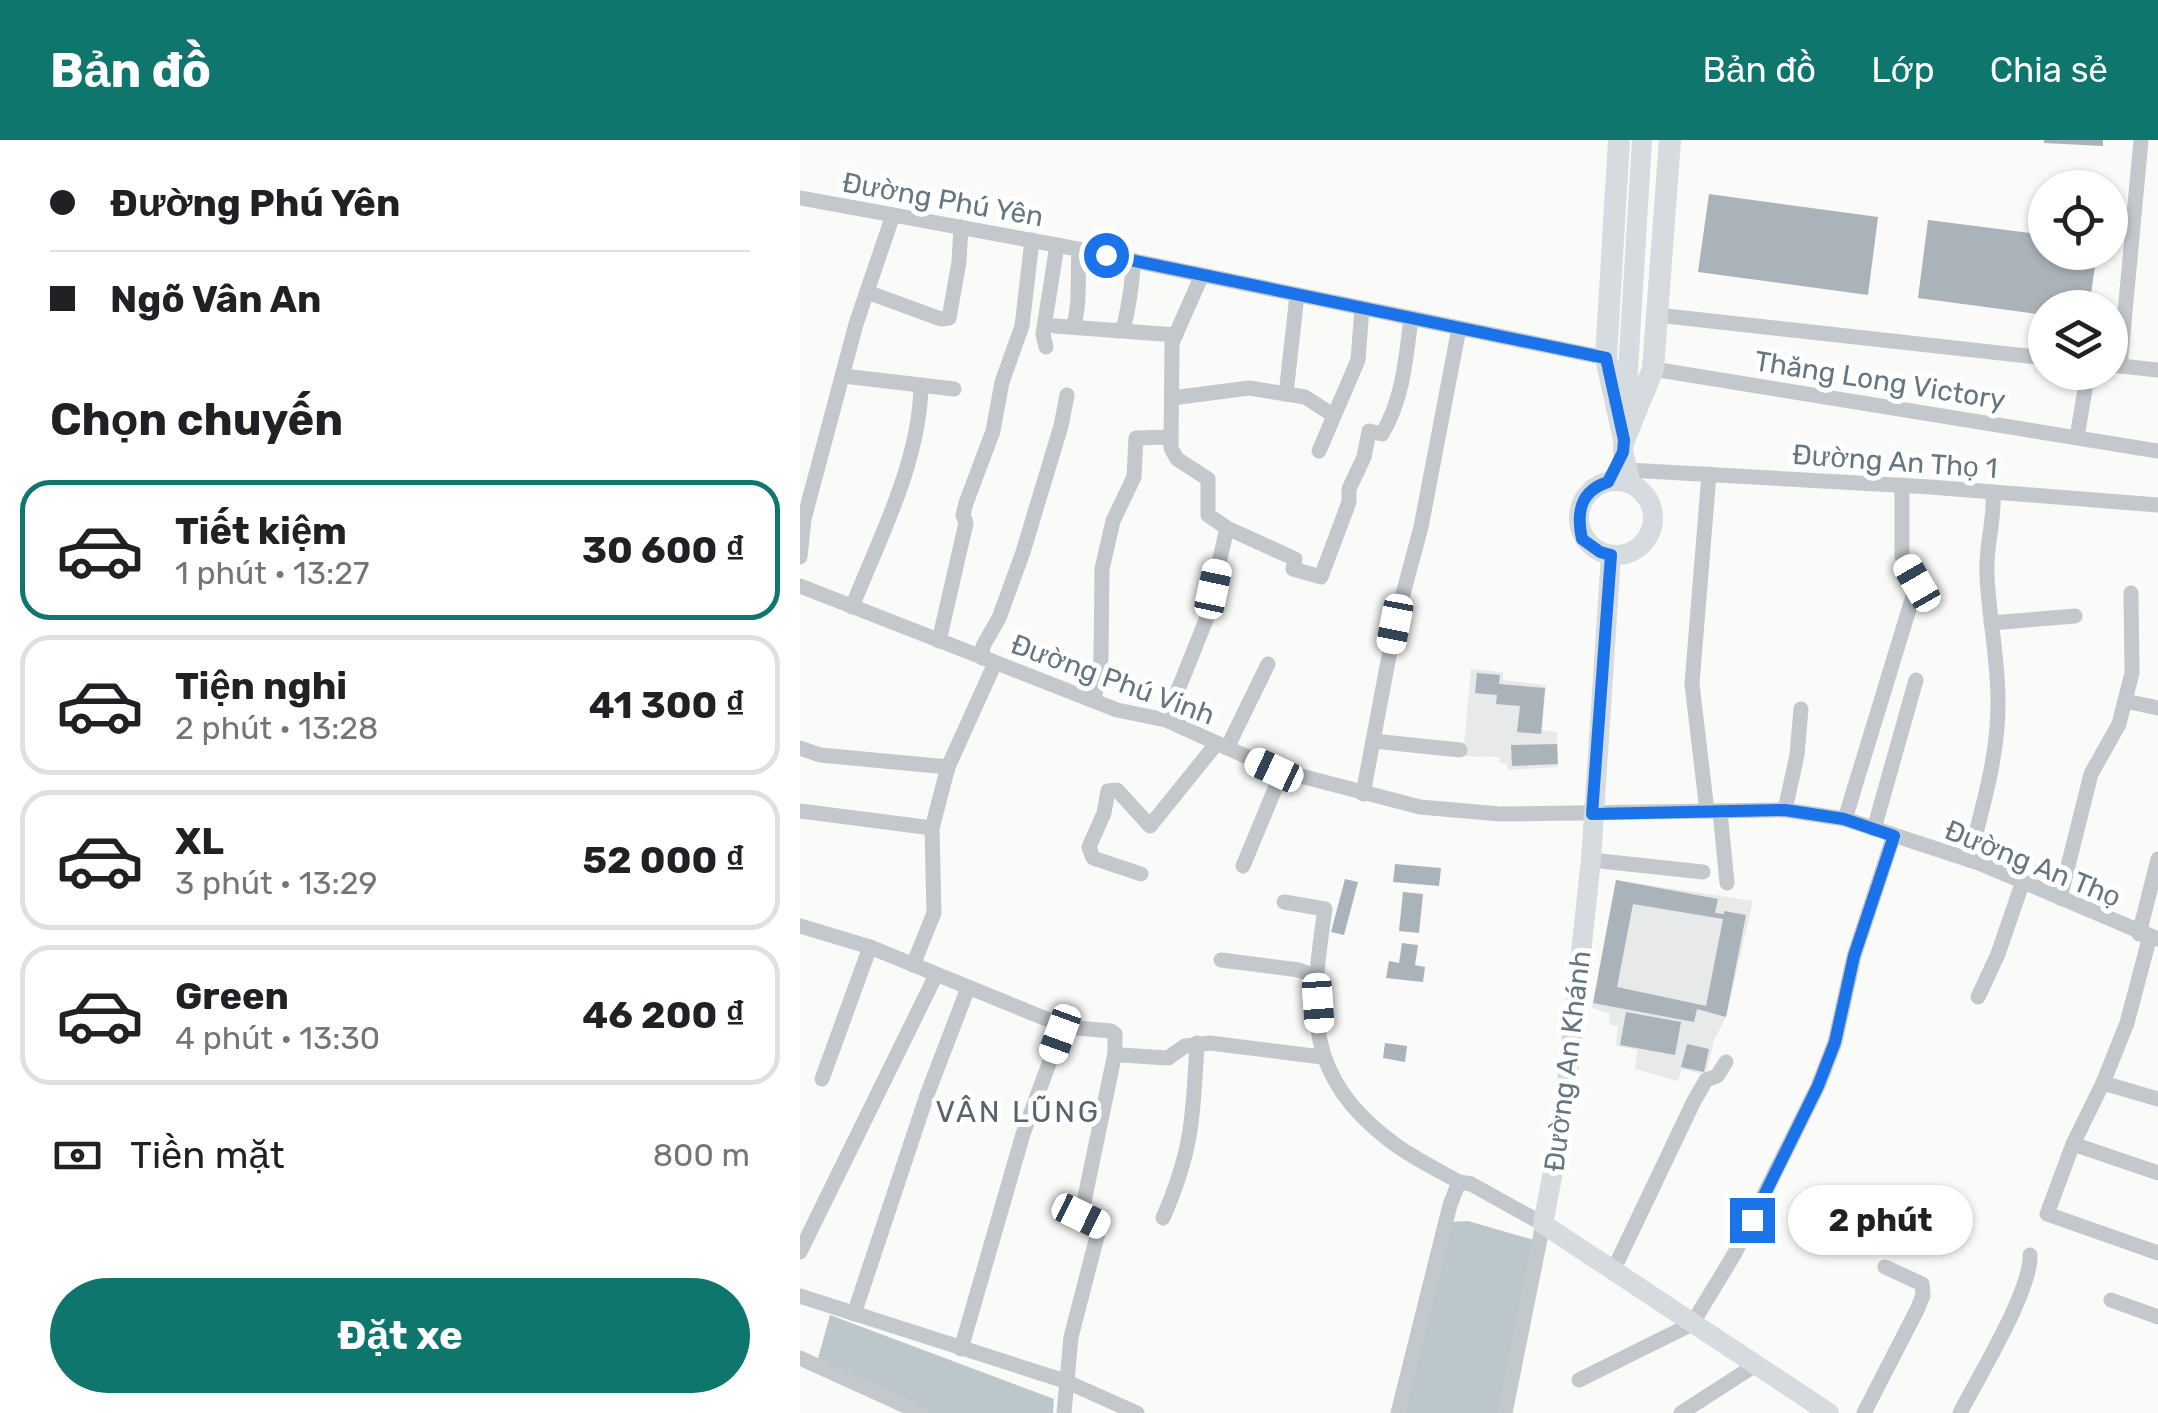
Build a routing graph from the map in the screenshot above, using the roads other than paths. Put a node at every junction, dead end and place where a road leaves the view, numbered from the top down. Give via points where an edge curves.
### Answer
1 (1619, 140) edge
2 (1642, 140) edge
3 (1670, 140) edge
4 (2140, 140) edge
5 (800, 198) edge
6 (892, 215) junction
7 (961, 227) junction
8 (1032, 240) junction
9 (1057, 245) junction
10 (1079, 249) junction
11 (1133, 260) junction
12 (1202, 275) junction
13 (2123, 290) edge
14 (867, 292) junction
15 (1297, 295) junction
16 (1362, 308) junction
17 (1657, 314) junction
18 (1411, 318) junction
19 (1055, 326) dead end
20 (1073, 328) junction
21 (1459, 328) junction
22 (1117, 330) junction
23 (1176, 334) junction
24 (1046, 347) dead end
25 (2028, 356) edge
26 (1606, 358) junction
27 (2128, 367) edge
28 (1652, 369) junction
29 (2158, 370) edge
30 (844, 376) junction
31 (921, 385) junction
32 (954, 389) dead end
33 (2085, 390) edge
34 (1286, 394) junction
35 (1067, 395) dead end
36 (1172, 398) junction
37 (1334, 415) junction
38 (1170, 438) junction
39 (2077, 438) junction
40 (1319, 451) dead end
41 (2158, 451) edge
42 (1627, 461) junction
43 (1709, 474) junction
44 (1902, 486) junction
45 (1993, 492) junction
46 (2158, 505) edge
47 (802, 519) edge
48 (1227, 528) junction
49 (1611, 555) junction
50 (800, 557) edge
51 (800, 586) edge
52 (2131, 593) dead end
53 (852, 607) junction
54 (2075, 616) dead end
55 (1991, 623) junction
56 (939, 641) junction
57 (989, 660) junction
58 (1268, 664) dead end
59 (1916, 680) dead end
60 (1094, 701) junction
61 (2125, 701) junction
62 (2158, 708) edge
63 (1801, 709) dead end
64 (1166, 720) junction
65 (1373, 742) junction
66 (1222, 746) junction
67 (800, 748) edge
68 (1460, 750) dead end
69 (948, 766) junction
70 (1282, 772) junction
71 (1363, 794) junction
72 (1714, 810) junction
73 (1785, 810) junction
74 (800, 811) edge
75 (1592, 814) junction
76 (1844, 819) junction
77 (932, 828) junction
78 (1874, 829) junction
79 (1894, 836) junction
80 (1591, 860) junction
81 (1969, 860) junction
82 (2158, 860) edge
83 (1243, 866) dead end
84 (1703, 872) dead end
85 (1141, 874) dead end
86 (1727, 883) dead end
87 (2022, 884) junction
88 (2060, 898) junction
89 (1284, 902) dead end
90 (800, 926) edge
91 (2149, 936) edge
92 (870, 946) junction
93 (1221, 960) dead end
94 (913, 965) junction
95 (936, 975) junction
96 (1315, 976) junction
97 (968, 988) junction
98 (1978, 997) dead end
99 (1066, 1027) junction
100 (1197, 1043) junction
101 (1115, 1053) junction
102 (1322, 1057) junction
103 (1726, 1062) dead end
104 (822, 1080) dead end
105 (2103, 1082) junction
106 (2158, 1099) edge
107 (2072, 1144) junction
108 (2158, 1173) edge
109 (1459, 1182) junction
110 (1163, 1218) dead end
111 (1543, 1224) junction
112 (802, 1243) edge
113 (2158, 1254) edge
114 (2030, 1256) dead end
115 (1886, 1267) dead end
116 (1613, 1272) junction
117 (2111, 1300) dead end
118 (802, 1302) edge
119 (854, 1314) junction
120 (2158, 1317) edge
121 (1692, 1324) junction
122 (961, 1349) junction
123 (800, 1358) edge
124 (1757, 1364) junction
125 (1578, 1380) dead end
126 (1066, 1381) junction
127 (1801, 1404) edge
128 (1064, 1412) edge
129 (921, 1413) edge
130 (1138, 1413) edge
131 (1398, 1413) edge
132 (1505, 1413) edge
133 (1681, 1413) edge
134 (1829, 1413) edge
135 (1864, 1413) edge
136 (1960, 1413) edge

1 - 26 main road
2 - 42 street
3 - 17 main road
4 - 13 street
5 - 6 street, Đường Phú Yên
6 - 7 street, Đường Phú Yên
6 - 14 street
7 - 8 street, Đường Phú Yên
7 - 14 street via 949,318
8 - 9 street, Đường Phú Yên
8 - 56 street via 1022,326 966,503
9 - 10 street, Đường Phú Yên
9 - 24 street
10 - 11 street, Đường Phú Yên
10 - 20 street
11 - 12 street, Đường Phú Yên
11 - 22 street via 1124,326
12 - 15 street, Đường Phú Yên
12 - 23 street
14 - 30 street
15 - 16 street, Đường Phú Yên
15 - 34 street
16 - 18 street, Đường Phú Yên
16 - 37 street via 1358,360
17 - 25 street
17 - 28 main road
18 - 21 street, Đường Phú Yên
18 - 48 street via 1394,410 1382,434 1369,431 1321,576 1293,569 1295,559
19 - 20 street
20 - 22 street
21 - 26 street, Đường Phú Yên
21 - 65 street
22 - 23 street
23 - 36 street
26 - 42 main road
27 - 29 street
28 - 39 street, Thăng Long Victory
28 - 42 main road
30 - 31 street
30 - 47 street
31 - 32 street
31 - 53 street via 916,434
33 - 39 street
34 - 36 street via 1249,388
34 - 37 street
35 - 57 street via 1023,552 983,646
36 - 38 street
37 - 40 street
38 - 48 street via 1177,459 1208,478 1206,510
38 - 60 street via 1136,438 1134,477 1113,521 1102,569
39 - 41 street, Thăng Long Victory
42 - 43 street, Đường An Thọ 1
42 - 49 street via 1652,507 1652,528 1632,552
42 - 49 street via 1588,493 1578,518 1582,539
43 - 44 street, Đường An Thọ 1
43 - 72 street via 1692,684
44 - 45 street, Đường An Thọ 1
44 - 76 street via 1902,556 1917,583
45 - 46 street, Đường An Thọ 1
45 - 55 street
47 - 50 street
48 - 64 street via 1206,620
49 - 75 street, Đường An Khánh
51 - 53 street, Đường Phú Vinh
52 - 61 street via 2132,672
53 - 56 street, Đường Phú Vinh
54 - 55 street
55 - 81 street via 1998,702 1987,792
56 - 57 street, Đường Phú Vinh
57 - 60 street, Đường Phú Vinh
57 - 69 street
58 - 66 street
59 - 78 street
60 - 64 street, Đường Phú Vinh
61 - 62 street
61 - 88 street via 2091,774
63 - 73 street
64 - 66 street, Đường Phú Vinh
65 - 68 street
65 - 71 street
66 - 70 street, Đường Phú Vinh
66 - 85 street via 1150,826 1118,790 1108,792 1089,847 1092,858
67 - 69 street
69 - 77 street
70 - 71 street, Đường Phú Vinh
70 - 83 street
71 - 75 street, Đường Phú Vinh via 1500,814
72 - 73 street, Đường An Thọ
72 - 75 street, Đường An Thọ
72 - 86 street
73 - 76 street, Đường An Thọ
74 - 77 street
75 - 80 street, Đường An Khánh
76 - 78 street, Đường An Thọ
77 - 94 street via 934,913
78 - 79 street, Đường An Thọ
79 - 81 street, Đường An Thọ
79 - 121 street via 1818,1086 1736,1252
80 - 84 street
80 - 111 street, Đường An Khánh via 1562,1119
81 - 87 street, Đường An Thọ
82 - 91 street
87 - 88 street, Đường An Thọ
87 - 98 street
88 - 91 street, Đường An Thọ
89 - 96 street via 1325,908
90 - 92 street
91 - 105 street via 2127,1023
92 - 94 street
92 - 104 street
93 - 96 street
94 - 95 street
95 - 97 street
95 - 112 street
96 - 102 street
97 - 99 street
97 - 119 street
99 - 101 street via 1113,1032
99 - 122 street via 1024,1134
100 - 101 street via 1164,1059
100 - 102 street
100 - 110 street via 1192,1134
101 - 126 street via 1081,1216 1100,1225 1070,1337
102 - 109 street via 1339,1092 1391,1141
103 - 116 street via 1694,1101
105 - 106 street
105 - 107 street
107 - 108 street
107 - 113 street via 2047,1214
109 - 111 street
109 - 131 street
111 - 116 street
111 - 132 street
114 - 136 street via 2016,1301
115 - 135 street via 1924,1289
116 - 121 street
117 - 120 street
118 - 119 street
119 - 122 street
121 - 124 street
121 - 125 street
122 - 126 street
123 - 129 street
124 - 127 street
124 - 133 street
126 - 128 street
126 - 130 street
127 - 134 street

